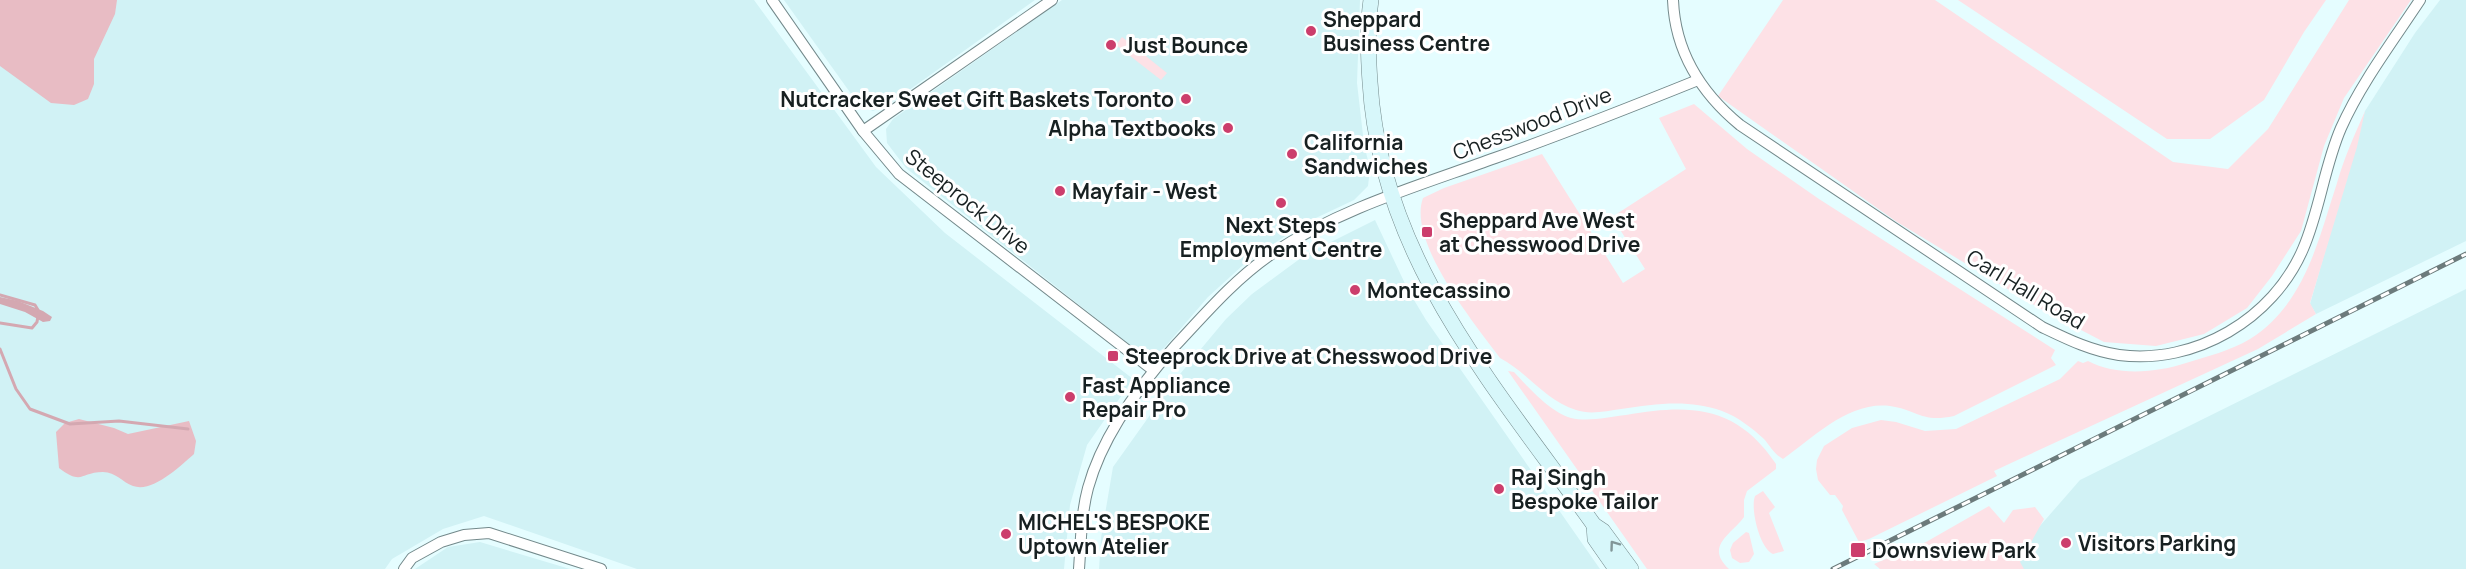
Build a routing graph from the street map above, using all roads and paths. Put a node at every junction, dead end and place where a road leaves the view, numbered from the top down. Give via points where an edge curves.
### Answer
1 (772, 0) edge
2 (1052, 0) edge
3 (1371, 0) edge
4 (1672, 0) edge
5 (2420, 0) edge
6 (1698, 80) junction
7 (863, 131) junction
8 (1390, 196) junction
9 (1153, 370) junction
10 (1594, 525) junction
11 (404, 569) edge
12 (601, 569) edge
13 (1079, 569) edge
14 (1616, 569) edge
15 (1631, 569) edge

1 - 7 street, Steeprock Drive
2 - 7 street
3 - 8 main road via 1371,104
4 - 6 street, Carl Hall Road via 1681,45
5 - 6 street, Carl Hall Road via 2348,112 2304,248 2282,285 2241,325 2210,342 2171,353 2106,353 2042,327 1740,125
6 - 8 street, Chesswood Drive
7 - 9 street, Steeprock Drive via 912,185
8 - 9 street, Chesswood Drive via 1310,231 1270,255 1226,292
8 - 10 main road via 1428,283 1468,350
9 - 13 street, Chesswood Drive via 1097,461 1085,500
10 - 14 main road via 1595,540
15 -> 10 main road via 1603,531
11 - 12 street via 412,558 441,542 489,533

